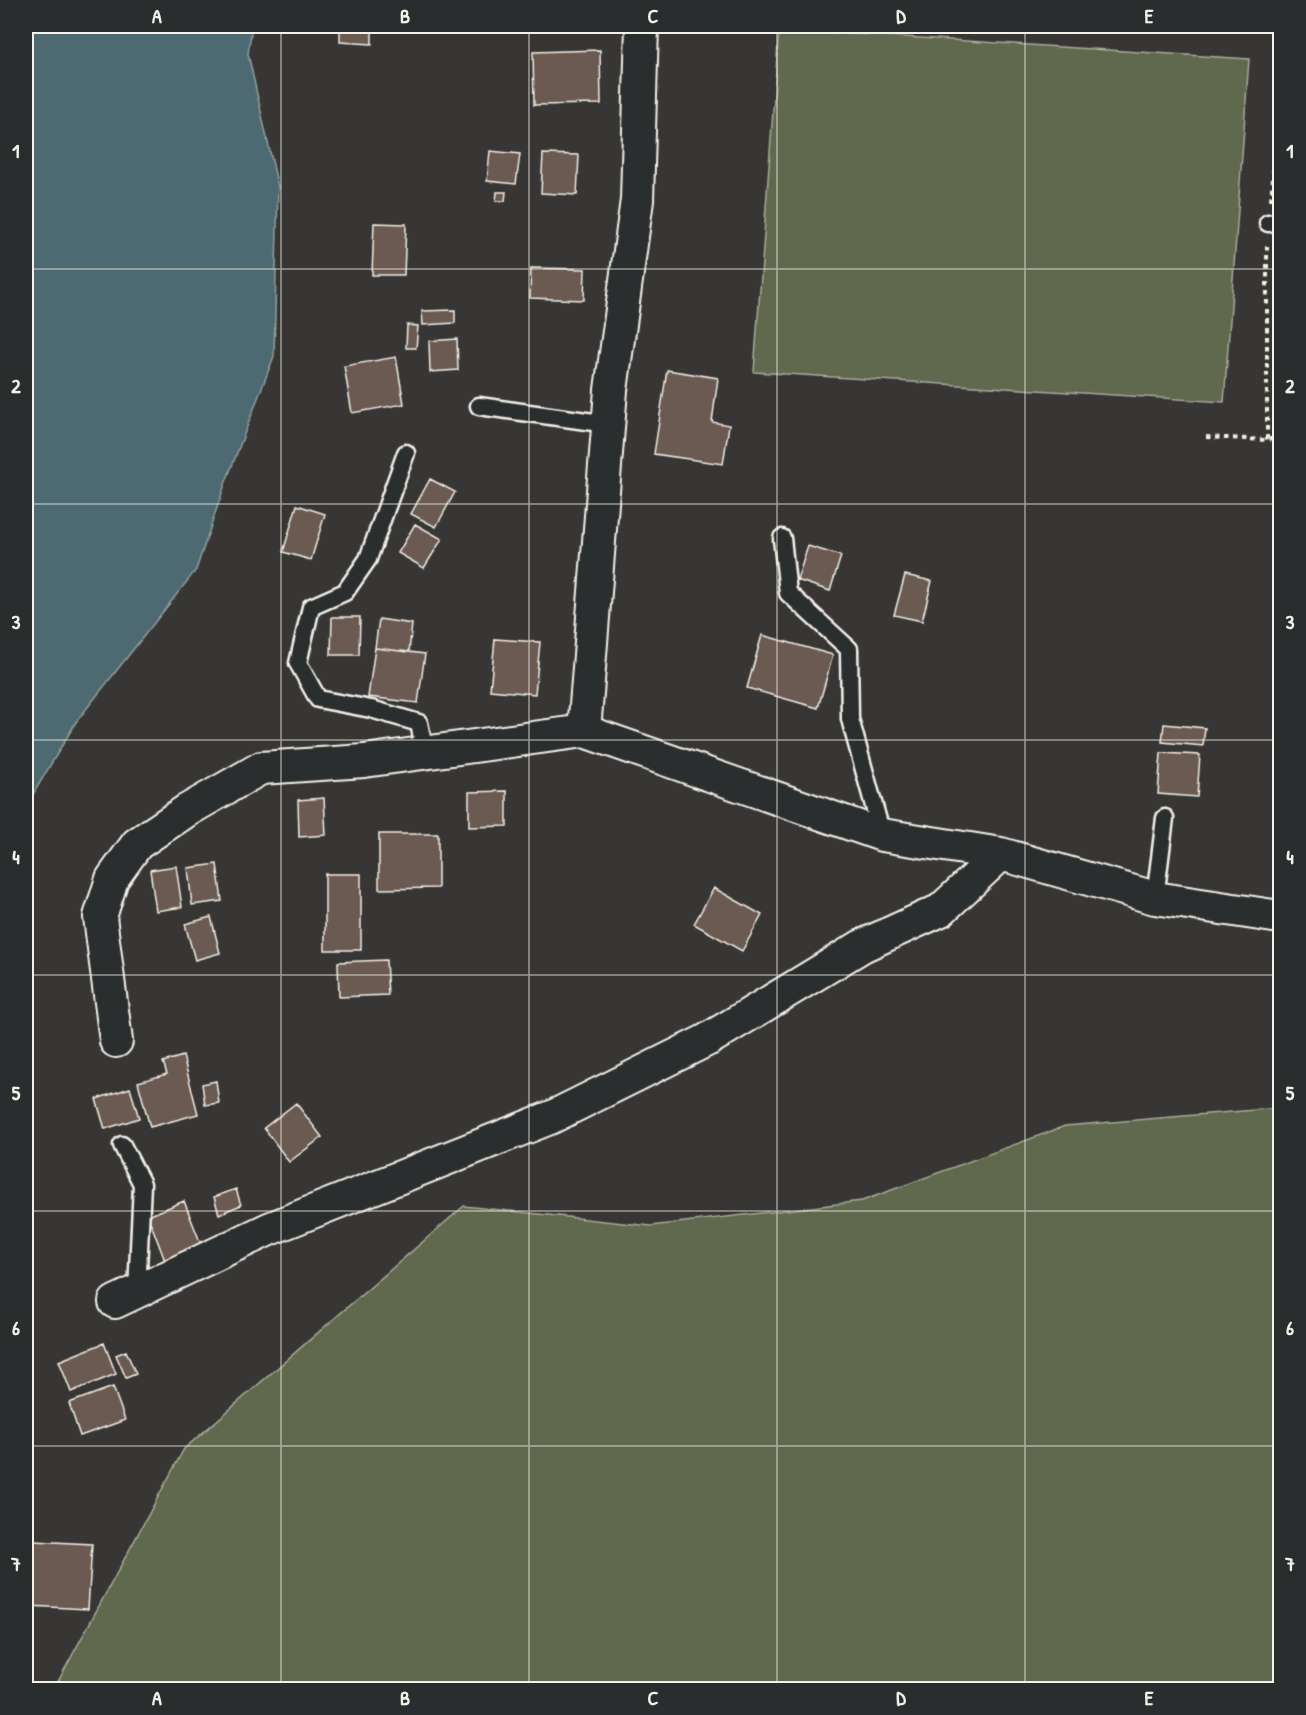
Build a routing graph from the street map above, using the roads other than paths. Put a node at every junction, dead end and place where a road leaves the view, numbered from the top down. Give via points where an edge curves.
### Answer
1 (642, 26) edge
2 (479, 406) dead end
3 (608, 424) junction
4 (406, 453) dead end
5 (782, 538) dead end
6 (584, 731) junction
7 (425, 752) junction
8 (1165, 818) dead end
9 (882, 836) junction
10 (1000, 854) junction
11 (1155, 898) junction
12 (1281, 917) edge
13 (116, 1041) dead end
14 (122, 1145) dead end
15 (126, 1297) joint

1 - 3 street via 637,200
2 - 3 lane
3 - 6 street
4 - 7 lane via 368,559 345,591 311,606 298,663 318,699 419,723
5 - 9 lane via 788,593 849,649 850,719
6 - 7 street
6 - 9 street
7 - 13 street via 364,761 261,768 137,844 112,879 100,917
8 - 11 lane
9 - 10 street
10 - 11 street
10 - 15 street via 941,910 862,946 707,1040 552,1117 269,1229
11 - 12 street
14 - 15 lane via 142,1184

